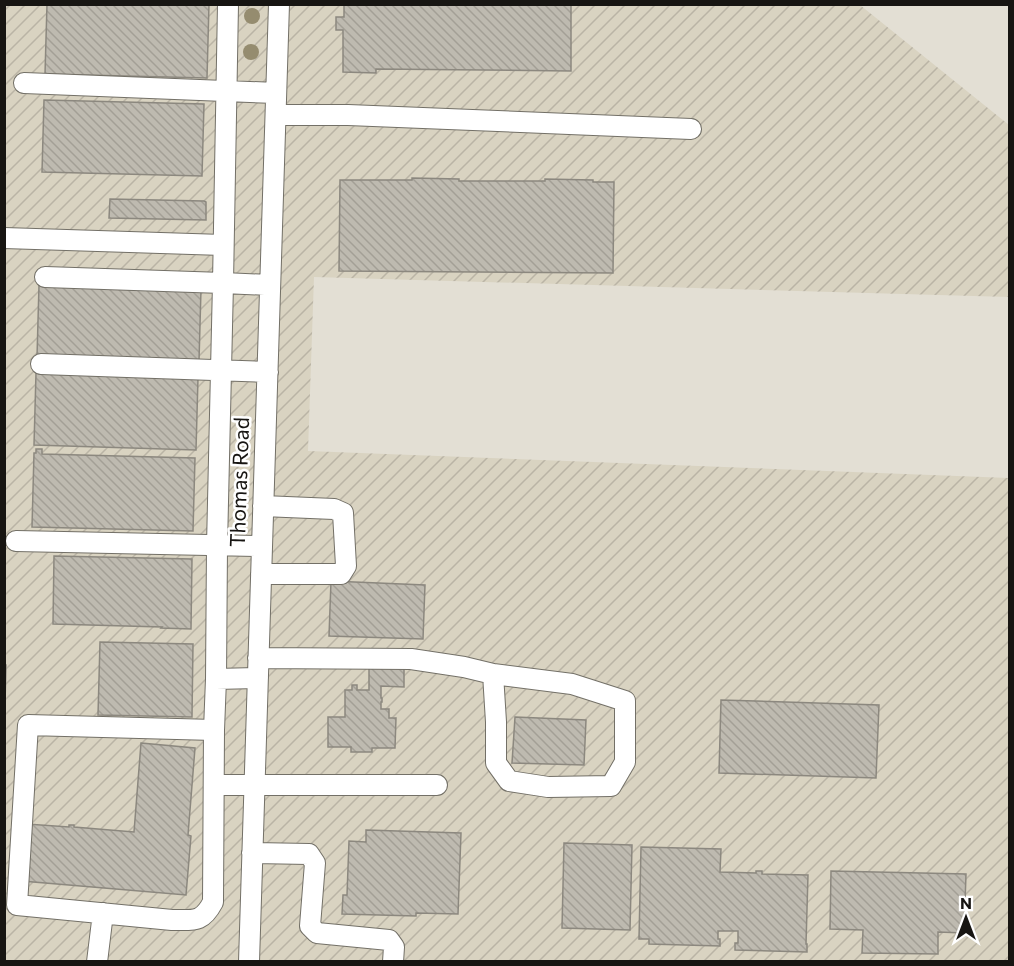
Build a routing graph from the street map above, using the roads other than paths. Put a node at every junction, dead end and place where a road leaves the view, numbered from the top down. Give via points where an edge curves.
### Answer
1 (228, 4) edge
2 (279, 4) edge
3 (24, 83) dead end
4 (225, 91) junction
5 (276, 93) junction
6 (276, 115) junction
7 (691, 129) dead end
8 (4, 238) edge
9 (223, 245) junction
10 (45, 277) dead end
11 (223, 283) junction
12 (270, 285) junction
13 (41, 364) dead end
14 (221, 370) junction
15 (268, 372) junction
16 (263, 506) junction
17 (16, 541) dead end
18 (217, 546) junction
19 (262, 546) junction
20 (261, 574) junction
21 (258, 658) junction
22 (493, 674) junction
23 (258, 678) junction
24 (216, 679) junction
25 (214, 730) junction
26 (214, 785) junction
27 (437, 785) dead end
28 (255, 786) junction
29 (252, 853) junction
30 (103, 913) junction
31 (97, 962) edge
32 (249, 962) edge
33 (393, 962) edge

1 - 4 street
2 - 5 street, Thomas Road
3 - 4 street
4 - 5 street
4 - 9 street
5 - 6 street, Thomas Road
6 - 7 street
6 - 12 street, Thomas Road
8 - 9 street
9 - 11 street
10 - 11 street
11 - 12 street
11 - 14 street
12 - 15 street, Thomas Road
13 - 14 street
14 - 15 street
14 - 18 street
15 - 16 street, Thomas Road
16 - 19 street, Thomas Road
16 - 20 street via 334,509 343,513 346,566 341,574
17 - 18 street
18 - 19 street
18 - 24 street
19 - 20 street, Thomas Road
20 - 21 street, Thomas Road
21 - 22 street via 411,659
21 - 23 street, Thomas Road
22 - 22 street via 572,684 625,701 626,762 611,786 548,787 509,781 496,762
23 - 24 street
23 - 28 street, Thomas Road
24 - 25 street
25 - 26 street
25 - 30 street via 27,725 17,905
26 - 28 street
26 - 30 street via 213,902 207,913 195,920 172,920
27 - 28 street
28 - 29 street, Thomas Road
29 - 32 street, Thomas Road
29 - 33 street via 309,854 315,863 310,926 317,933 389,940 394,947
30 - 31 street

